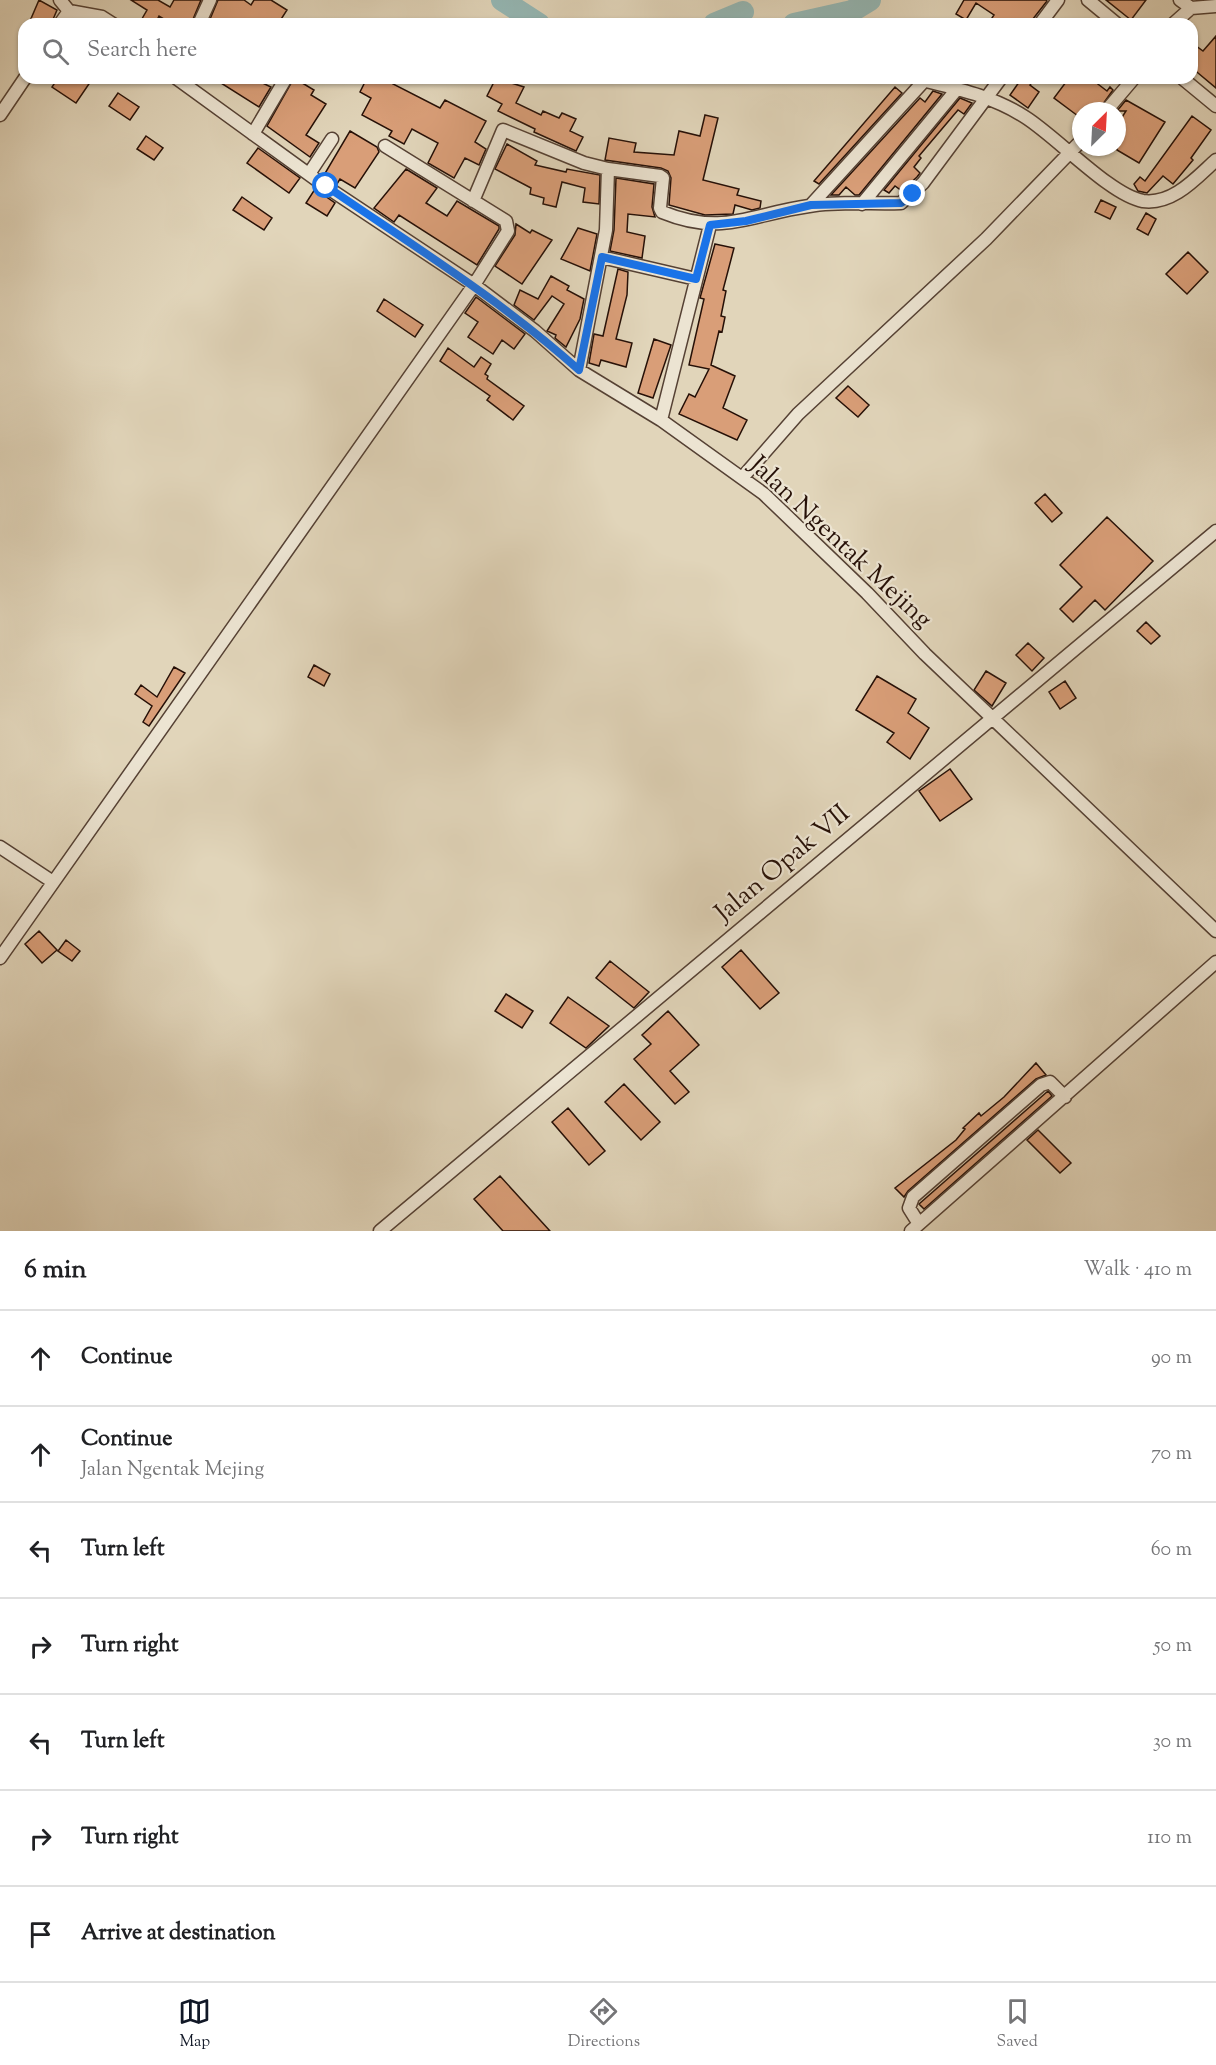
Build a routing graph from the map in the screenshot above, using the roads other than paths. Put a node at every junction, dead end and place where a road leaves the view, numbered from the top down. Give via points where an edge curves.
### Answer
1 (60, 0) edge
2 (210, 0) edge
3 (1058, 0) edge
4 (1088, 0) edge
5 (1180, 0) edge
6 (1216, 6) edge
7 (1191, 8) junction
8 (69, 11) junction
9 (64, 18) edge
10 (104, 18) edge
11 (202, 18) edge
12 (1044, 18) edge
13 (1110, 18) edge
14 (1180, 18) edge
15 (21, 84) edge
16 (184, 84) edge
17 (282, 84) edge
18 (915, 84) edge
19 (938, 84) edge
20 (996, 84) edge
21 (1129, 84) edge
22 (1189, 84) edge
23 (957, 89) junction
24 (987, 96) junction
25 (1114, 102) edge
26 (1216, 106) edge
27 (0, 115) edge
28 (253, 134) junction
29 (332, 139) dead end
30 (385, 146) dead end
31 (1072, 153) joint
32 (1076, 156) edge
33 (1216, 160) edge
34 (608, 170) junction
35 (309, 174) junction
36 (473, 201) junction
37 (862, 204) junction
38 (811, 205) junction
39 (710, 225) junction
40 (602, 257) junction
41 (696, 279) junction
42 (474, 285) junction
43 (579, 370) junction
44 (661, 420) junction
45 (742, 477) junction
46 (1216, 531) edge
47 (992, 718) junction
48 (0, 847) edge
49 (52, 882) junction
50 (1216, 931) edge
51 (0, 958) edge
52 (1216, 962) edge
53 (1065, 1097) junction
54 (915, 1228) edge
55 (380, 1231) edge

1 - 8 street
2 - 11 street
3 - 12 street
4 - 13 street
5 - 7 street
6 - 7 street
7 - 14 street
8 - 9 street
8 - 10 street
15 - 27 street
16 - 28 street, Jalan Ngentak Mejing
17 - 28 street
18 - 38 street
19 - 23 street
20 - 24 street
21 - 25 street
22 - 26 street
23 - 24 street
23 - 37 street
24 - 31 street via 1024,116
24 - 37 street via 913,194 901,203
28 - 35 street, Jalan Ngentak Mejing
29 - 35 street
30 - 36 street
31 - 45 street via 798,414
32 - 33 street via 1127,195 1144,201 1162,200 1178,192
34 - 36 street via 503,130
34 - 39 street via 660,176 662,212
34 - 40 street
35 - 42 street, Jalan Ngentak Mejing
36 - 42 street via 509,228
37 - 38 street
38 - 39 street via 746,221
39 - 41 street
40 - 41 street
40 - 43 street
41 - 44 street
42 - 43 street, Jalan Ngentak Mejing
42 - 49 street
43 - 44 street, Jalan Ngentak Mejing
44 - 45 street, Jalan Ngentak Mejing
45 - 47 street, Jalan Ngentak Mejing via 805,533
46 - 47 street, Jalan Opak VII
47 - 50 street, Jalan Ngentak Mejing
47 - 55 street, Jalan Opak VII
48 - 49 street
49 - 51 street
52 - 53 street
53 - 54 street
53 - 54 street via 1050,1082 1032,1092 913,1197 909,1208

